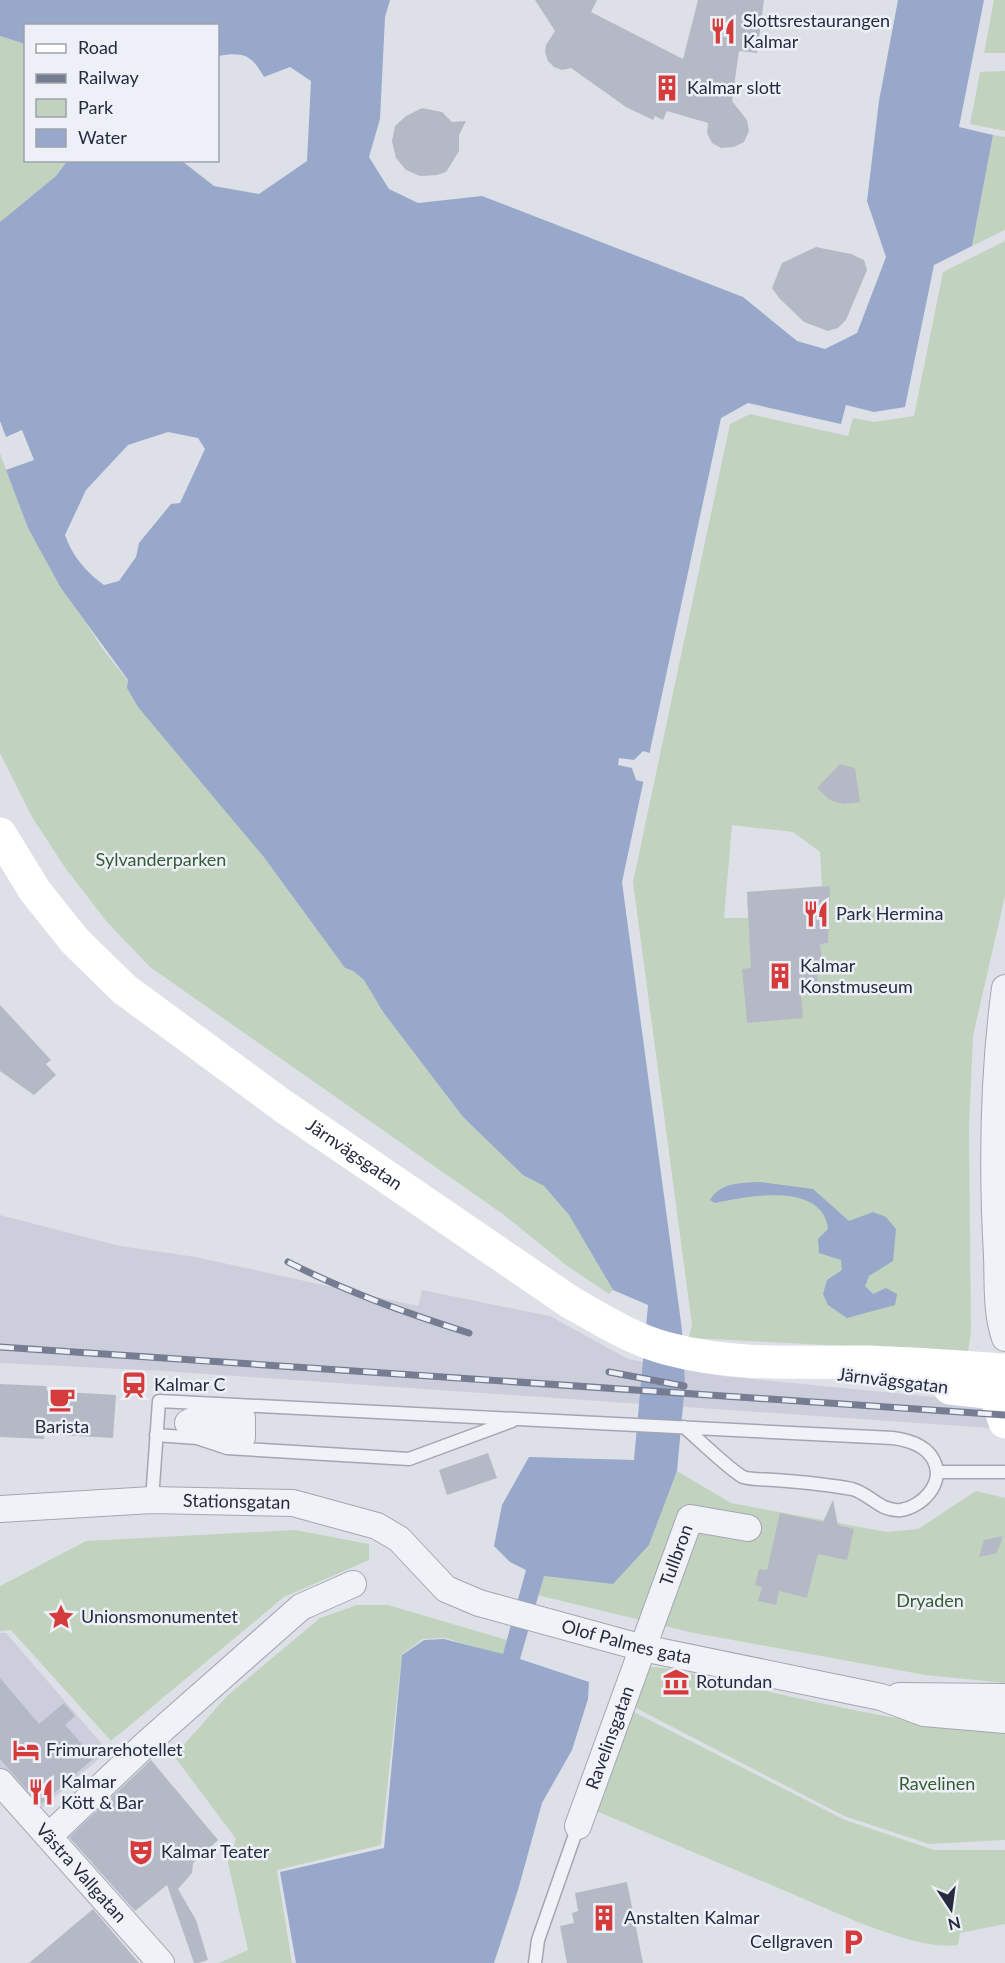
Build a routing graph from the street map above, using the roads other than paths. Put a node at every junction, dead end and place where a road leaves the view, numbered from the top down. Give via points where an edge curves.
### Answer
1 (0, 834) edge
2 (1005, 988) edge
3 (1002, 1037) edge
4 (1002, 1310) edge
5 (1005, 1338) edge
6 (999, 1389) edge
7 (518, 1419) junction
8 (684, 1427) junction
9 (156, 1435) junction
10 (937, 1472) junction
11 (1005, 1472) edge
12 (152, 1500) junction
13 (0, 1509) edge
14 (748, 1528) dead end
15 (353, 1584) dead end
16 (446, 1589) joint
17 (644, 1648) junction
18 (881, 1697) junction
19 (1005, 1697) edge
20 (1005, 1720) edge
21 (0, 1782) edge
22 (578, 1826) joint
23 (49, 1836) junction
24 (161, 1963) edge
25 (535, 1963) edge

1 - 6 main road, Järnvägsgatan via 35,891 75,941 124,989 283,1106 570,1302 635,1338 696,1356 781,1363 863,1380
2 - 3 street
3 - 4 street via 994,1195
4 - 5 street
7 - 8 lane
7 - 9 lane via 409,1459 226,1448 197,1438
7 - 9 lane via 159,1401
8 - 10 lane via 910,1441 934,1460
8 - 10 lane via 744,1477 824,1483 856,1490 878,1505 900,1510 918,1505 932,1491
9 - 12 lane
10 - 11 lane
12 - 13 street, Stationsgatan
12 - 16 street, Stationsgatan via 293,1503 350,1517 399,1539
14 - 17 street, Tullbron via 690,1518
15 - 23 street via 301,1607
16 - 17 street, Olof Palmes gata via 504,1610
17 - 18 street, Olof Palmes gata
17 - 22 street, Ravelinsgatan
18 - 19 street, Olof Palmes gata
18 - 20 street, Olof Palmes gata via 924,1713
21 - 23 street, Västra Vallgatan
22 - 25 lane via 538,1940
23 - 24 street, Västra Vallgatan

